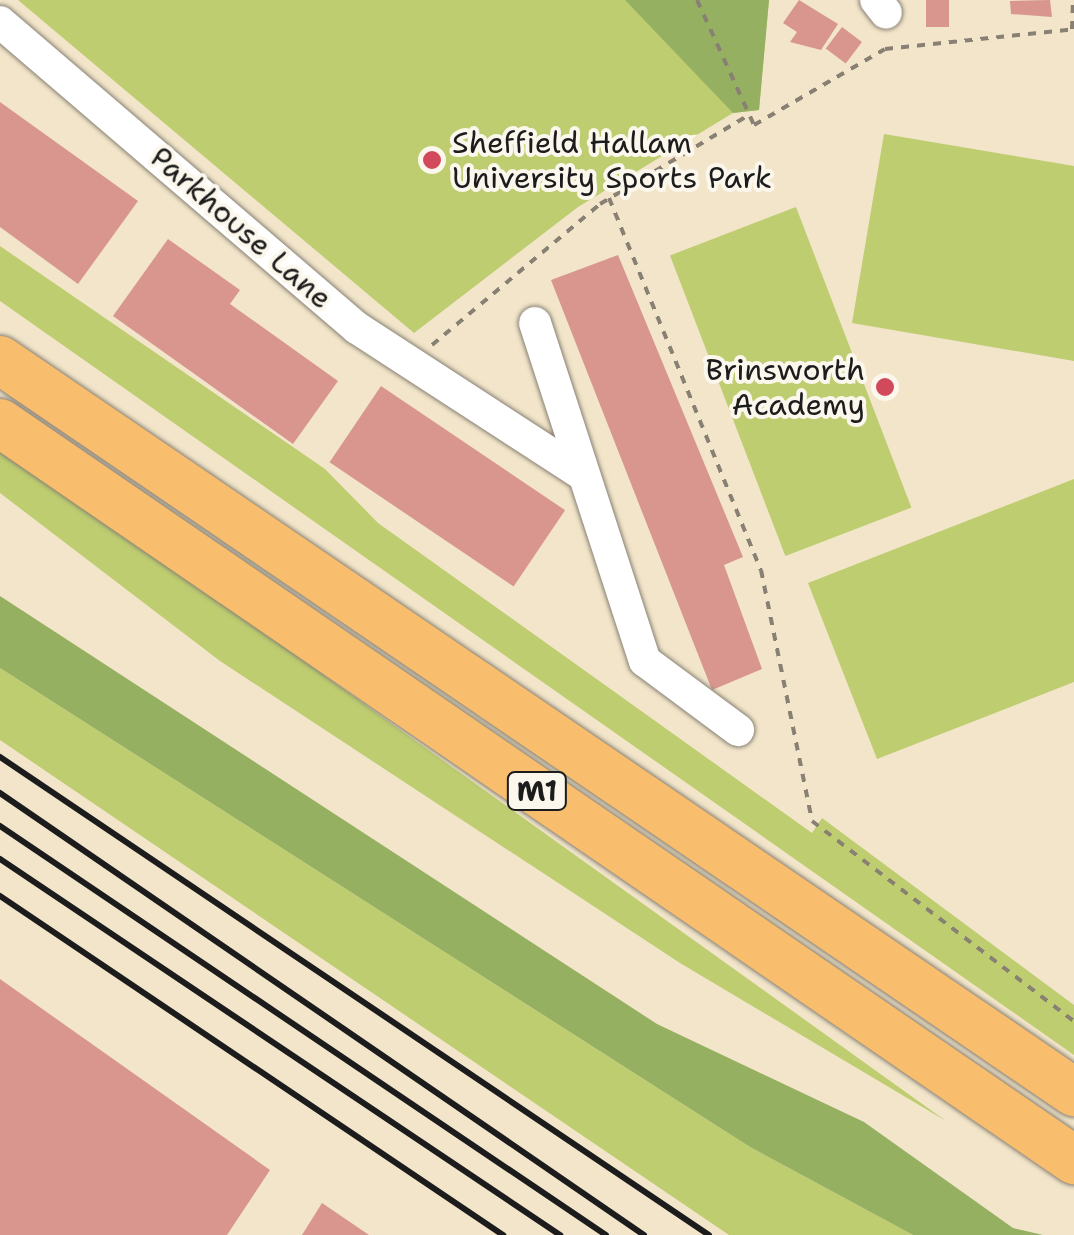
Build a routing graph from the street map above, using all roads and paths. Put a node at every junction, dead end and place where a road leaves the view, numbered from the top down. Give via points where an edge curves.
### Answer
1 (696, 0) edge
2 (1073, 0) edge
3 (0, 22) edge
4 (1073, 29) edge
5 (746, 116) junction
6 (609, 198) junction
7 (536, 323) dead end
8 (0, 360) edge
9 (408, 364) junction
10 (0, 423) edge
11 (582, 474) junction
12 (738, 730) dead end
13 (1074, 1021) edge
14 (1074, 1092) edge
15 (1074, 1160) edge

1 - 5 path
2 - 4 path
3 - 9 street, Parkhouse Lane
4 - 5 path via 885,49 754,125
5 - 6 path
6 - 9 path
6 - 13 path via 760,570 812,821
7 - 11 street
8 - 14 highway, M1
9 - 11 street, Parkhouse Lane
10 - 15 highway, M1
11 - 12 street via 645,661

